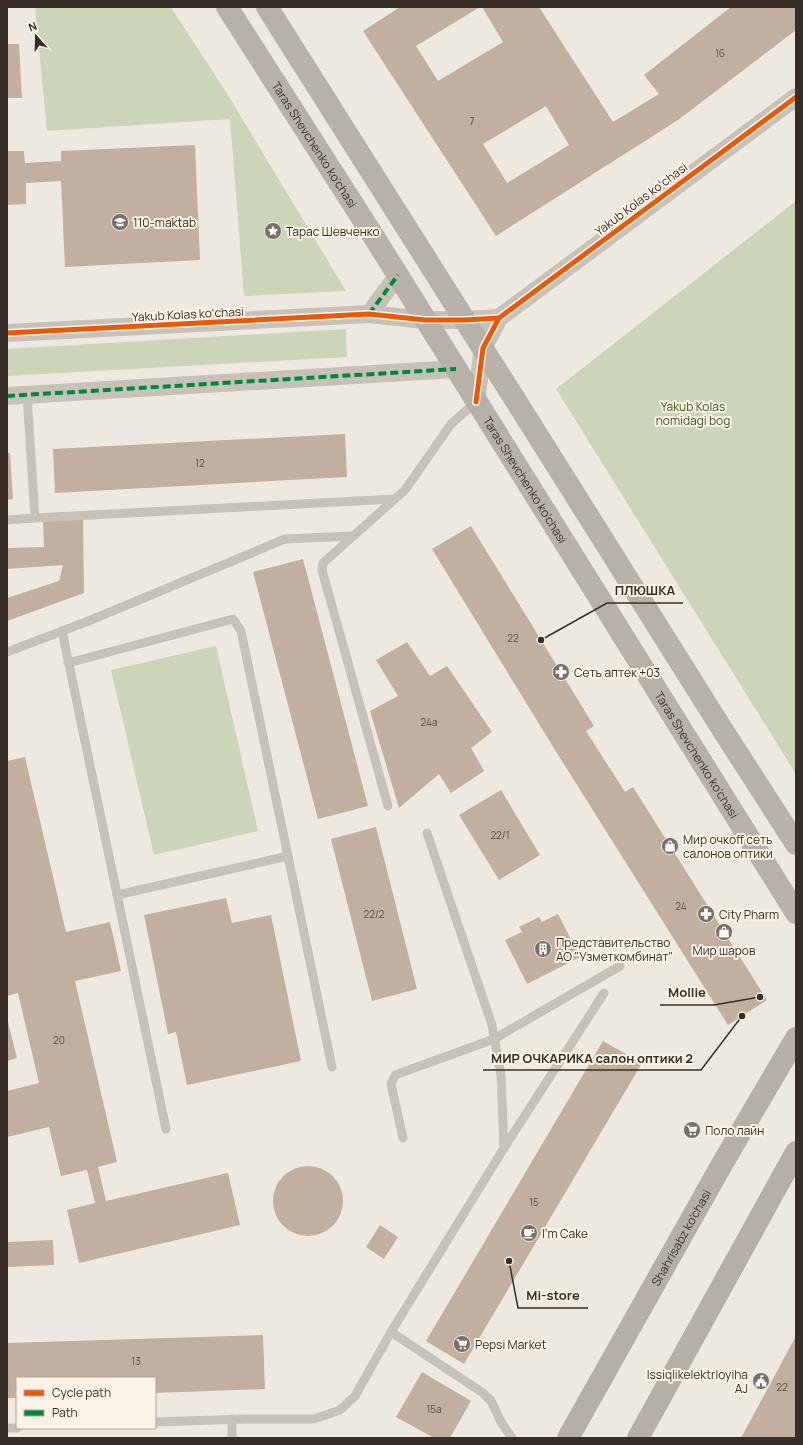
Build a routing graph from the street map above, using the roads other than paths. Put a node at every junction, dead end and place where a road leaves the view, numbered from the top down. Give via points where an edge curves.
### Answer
1 (227, 7) edge
2 (266, 7) edge
3 (796, 97) edge
4 (398, 275) junction
5 (369, 314) junction
6 (499, 318) junction
7 (425, 320) junction
8 (465, 320) junction
9 (7, 333) edge
10 (483, 348) junction
11 (456, 369) junction
12 (27, 395) junction
13 (7, 396) edge
14 (476, 402) junction
15 (394, 499) junction
16 (35, 518) junction
17 (7, 520) edge
18 (352, 536) junction
19 (62, 631) junction
20 (7, 652) edge
21 (68, 663) junction
22 (388, 806) dead end
23 (427, 833) dead end
24 (796, 844) edge
25 (288, 856) junction
26 (117, 895) junction
27 (796, 913) edge
28 (620, 966) dead end
29 (604, 993) dead end
30 (796, 1038) edge
31 (494, 1039) junction
32 (332, 1067) dead end
33 (166, 1129) dead end
34 (403, 1138) dead end
35 (504, 1148) junction
36 (796, 1152) edge
37 (391, 1332) junction
38 (232, 1419) junction
39 (156, 1422) edge
40 (232, 1438) edge
41 (512, 1438) edge
42 (568, 1438) edge
43 (638, 1438) edge

1 - 4 main road, Taras Shevchenko ko'chasi
2 - 8 main road
3 - 6 street, Yakub Kolas koʻchasi
4 - 5 street
4 - 7 main road, Taras Shevchenko ko'chasi
5 - 7 street, Yakub Kolas koʻchasi
5 - 9 street, Yakub Kolas koʻchasi
6 - 8 street
6 - 10 street, Yakub Kolas koʻchasi
7 - 8 street
7 - 11 main road, Taras Shevchenko ko'chasi
8 - 10 main road
10 - 14 street, Yakub Kolas koʻchasi
10 - 24 main road
11 - 12 street
11 - 14 main road, Taras Shevchenko ko'chasi
12 - 13 street
12 - 16 lane
14 - 15 lane via 451,424 405,490
14 - 27 main road, Taras Shevchenko ko'chasi
15 - 16 lane
15 - 18 lane
16 - 17 lane
18 - 19 lane via 285,539
18 - 22 lane via 328,557 323,563 322,570
19 - 20 lane
19 - 21 lane
21 - 25 lane via 232,619 241,631
21 - 26 lane
23 - 31 lane via 492,1025
25 - 26 lane
25 - 32 lane
26 - 33 lane
28 - 31 lane
29 - 35 lane
30 - 42 main road, Shahrisabz ko'chasi
31 - 34 lane via 396,1076 390,1084
31 - 35 lane via 501,1075
35 - 37 lane
36 - 43 main road
37 - 38 lane via 355,1396 340,1410 314,1419
37 - 41 lane via 483,1393 491,1401
38 - 39 lane
38 - 40 lane

